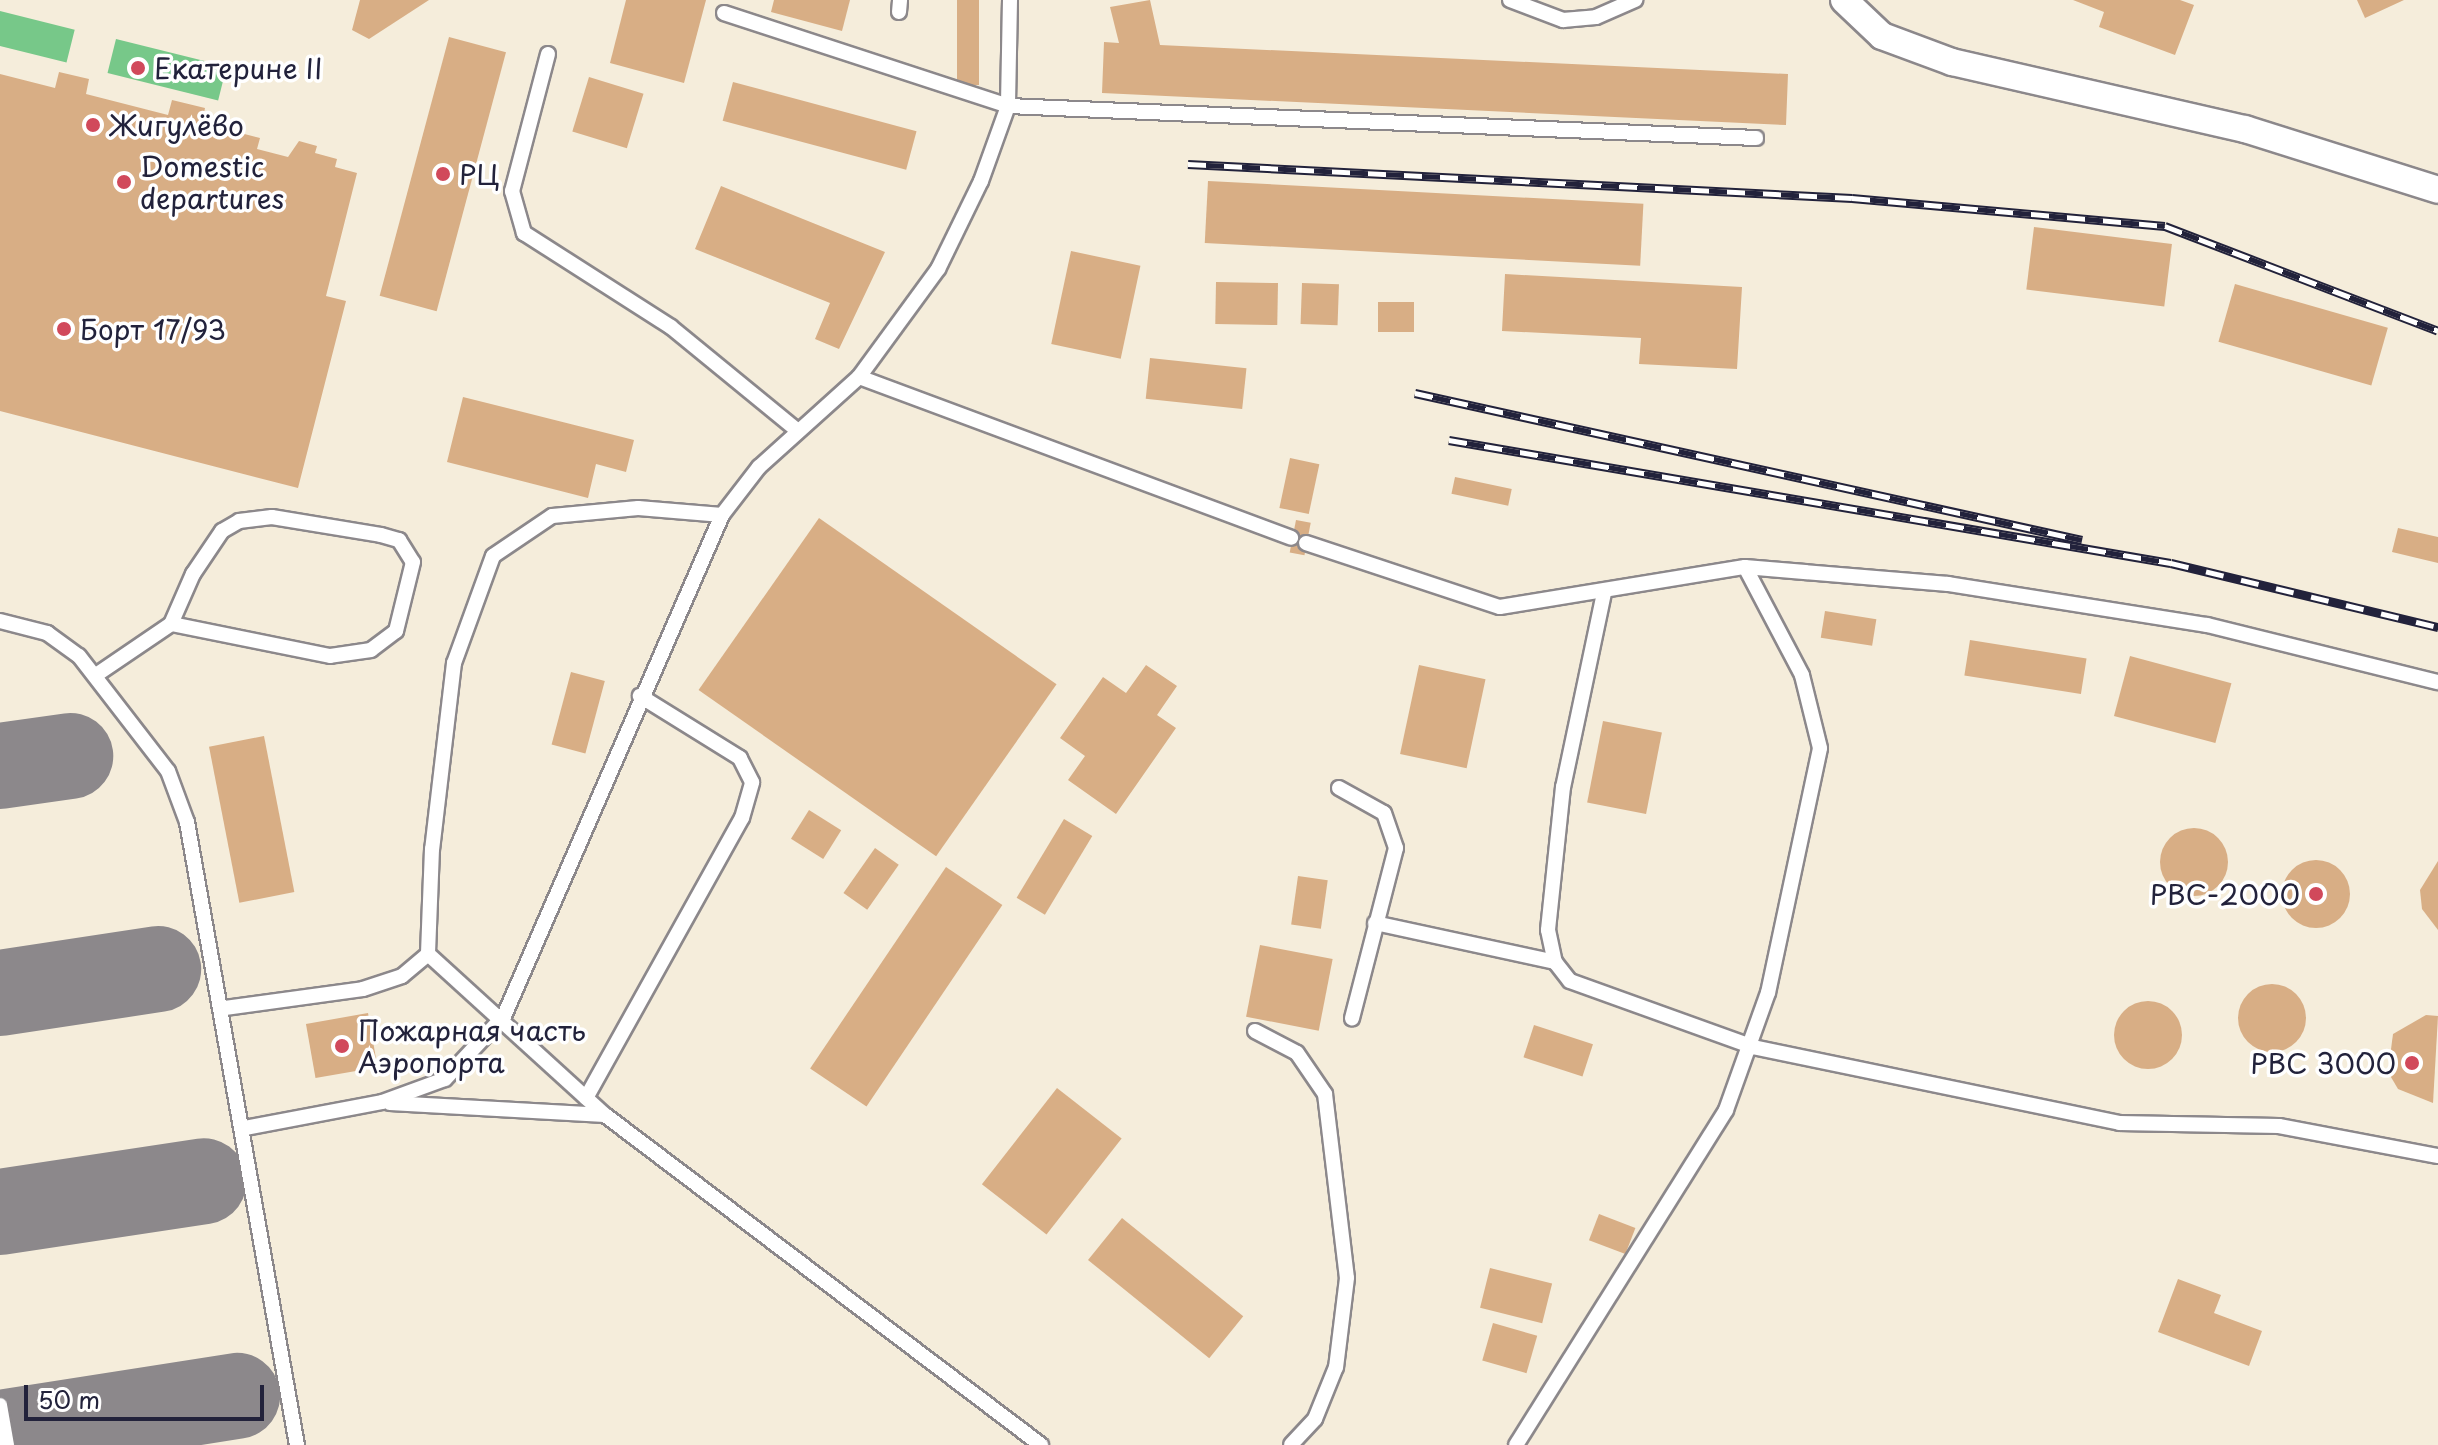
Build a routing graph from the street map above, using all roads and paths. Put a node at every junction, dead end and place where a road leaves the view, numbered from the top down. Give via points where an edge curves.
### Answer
1 (1010, 0) edge
2 (1510, 0) edge
3 (1635, 0) edge
4 (1844, 0) edge
5 (724, 13) dead end
6 (548, 54) dead end
7 (1008, 106) junction
8 (1756, 138) dead end
9 (2438, 190) edge
10 (859, 377) junction
11 (798, 431) junction
12 (722, 515) junction
13 (1745, 567) junction
14 (1604, 593) junction
15 (0, 621) edge
16 (171, 624) junction
17 (96, 675) junction
18 (2438, 682) edge
19 (640, 696) junction
20 (1339, 788) dead end
21 (1375, 923) junction
22 (428, 954) junction
23 (1555, 962) junction
24 (225, 1008) junction
25 (504, 1016) junction
26 (1352, 1018) dead end
27 (1255, 1031) dead end
28 (1753, 1047) junction
29 (586, 1098) junction
30 (382, 1102) junction
31 (605, 1115) junction
32 (245, 1128) junction
33 (2438, 1156) edge
34 (0, 1405) edge
35 (7, 1445) edge
36 (297, 1445) edge
37 (1041, 1445) edge
38 (1291, 1445) edge
39 (1516, 1445) edge

1 - 7 lane
2 - 3 lane via 1563,20 1596,17
4 - 9 street via 1882,36 1952,62 2245,129
5 - 7 lane
6 - 11 lane via 512,191 524,233 671,327
7 - 8 lane
7 - 10 lane via 938,269
10 - 11 lane
10 - 14 lane via 1298,540 1500,607
11 - 12 lane
12 - 19 lane
12 - 22 lane via 638,508 552,516 493,556 454,663 432,849
13 - 14 lane
13 - 18 lane via 1948,584 2207,625
13 - 28 lane via 1802,675 1820,748
14 - 23 lane via 1563,787 1548,930
15 - 17 lane via 47,633
16 - 16 lane via 193,574 222,531 239,521 272,517 381,535 399,540 413,562 396,631 371,650 330,656
16 - 17 lane
17 - 24 lane via 168,771 187,822
19 - 25 lane
19 - 29 lane via 740,758 752,782 742,818
20 - 21 lane via 1376,806 1394,830
21 - 23 lane
21 - 26 lane
22 - 24 lane via 402,976 363,989
22 - 25 lane
23 - 28 lane via 1570,981 1614,1002
24 - 32 lane
25 - 29 lane
25 - 30 lane via 445,1079
27 - 38 lane via 1297,1053 1325,1094 1347,1278 1336,1367 1315,1419
28 - 33 lane via 2119,1123 2279,1126
28 - 39 lane via 1672,1204
29 - 31 lane
30 - 31 lane
30 - 32 lane
31 - 37 lane
32 - 36 lane
34 - 35 lane

